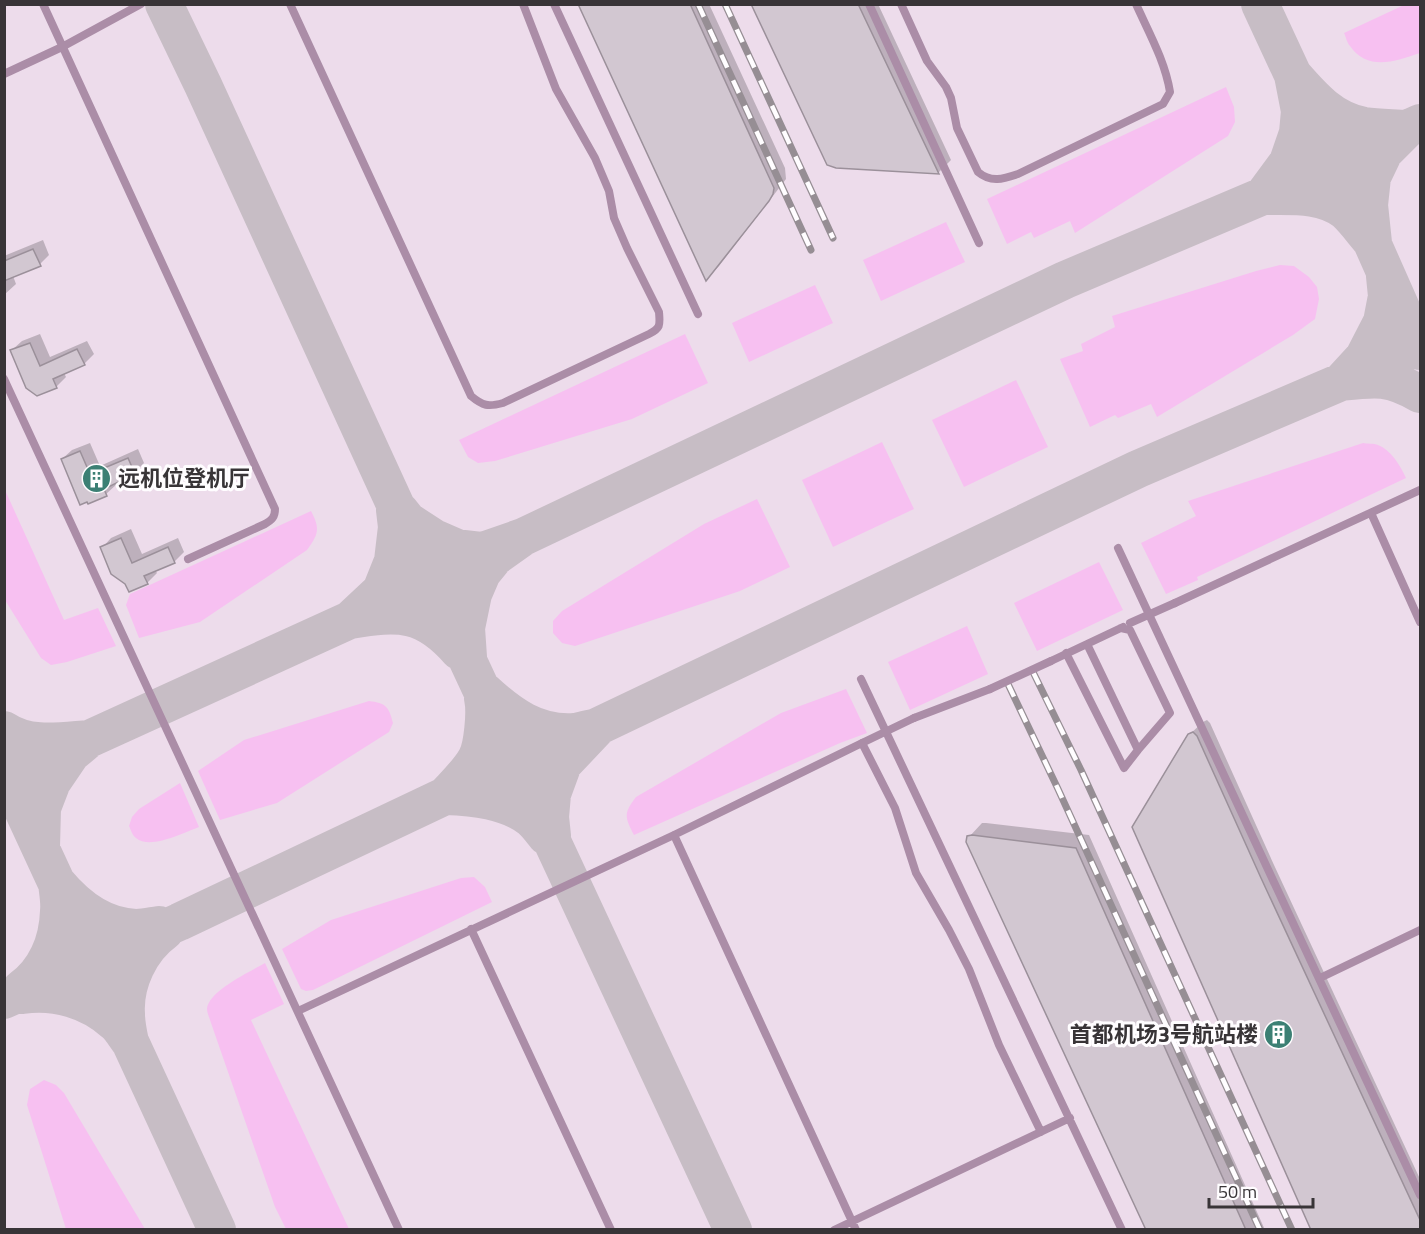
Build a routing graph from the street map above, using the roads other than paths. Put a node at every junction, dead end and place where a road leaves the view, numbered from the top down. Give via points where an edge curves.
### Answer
1 (42, 4) edge
2 (141, 4) edge
3 (290, 4) edge
4 (523, 4) edge
5 (554, 4) edge
6 (869, 4) edge
7 (901, 4) edge
8 (1136, 4) edge
9 (62, 47) junction
10 (4, 74) edge
11 (979, 243) dead end
12 (699, 314) dead end
13 (4, 379) edge
14 (1420, 490) edge
15 (1371, 513) junction
16 (1118, 548) dead end
17 (188, 559) dead end
18 (1420, 622) edge
19 (1121, 628) junction
20 (1087, 644) junction
21 (1066, 653) junction
22 (861, 679) dead end
23 (862, 743) junction
24 (1138, 750) junction
25 (674, 836) junction
26 (471, 929) junction
27 (1420, 930) edge
28 (1320, 978) junction
29 (298, 1011) junction
30 (1070, 1118) junction
31 (1041, 1132) junction
32 (1420, 1195) edge
33 (852, 1221) junction
34 (399, 1230) edge
35 (611, 1230) edge
36 (834, 1230) edge
37 (856, 1230) edge
38 (1122, 1230) edge

1 - 9 lane
2 - 9 lane
3 - 4 lane via 471,396 491,406 649,334 660,324 659,312 614,218 609,191 595,158 556,89
5 - 12 lane
6 - 11 lane
7 - 8 lane via 927,61 946,87 957,128 978,172 992,180 1018,174 1163,104 1170,92 1168,78
9 - 10 lane
9 - 17 lane via 275,509 272,520
13 - 29 lane
14 - 15 lane
15 - 18 lane
15 - 19 lane, bridge
16 - 28 lane
19 - 20 lane
19 - 24 lane via 1130,630 1170,713
20 - 21 lane
20 - 24 lane
21 - 23 lane, bridge
21 - 24 lane via 1124,768
22 - 30 lane
23 - 25 lane
23 - 31 lane via 895,808 916,873 969,969 999,1045
25 - 26 lane
25 - 33 lane
26 - 29 lane
26 - 35 lane
27 - 28 lane
28 - 32 lane
29 - 34 lane
30 - 31 lane
30 - 38 lane
31 - 33 lane
33 - 36 lane
33 - 37 lane

